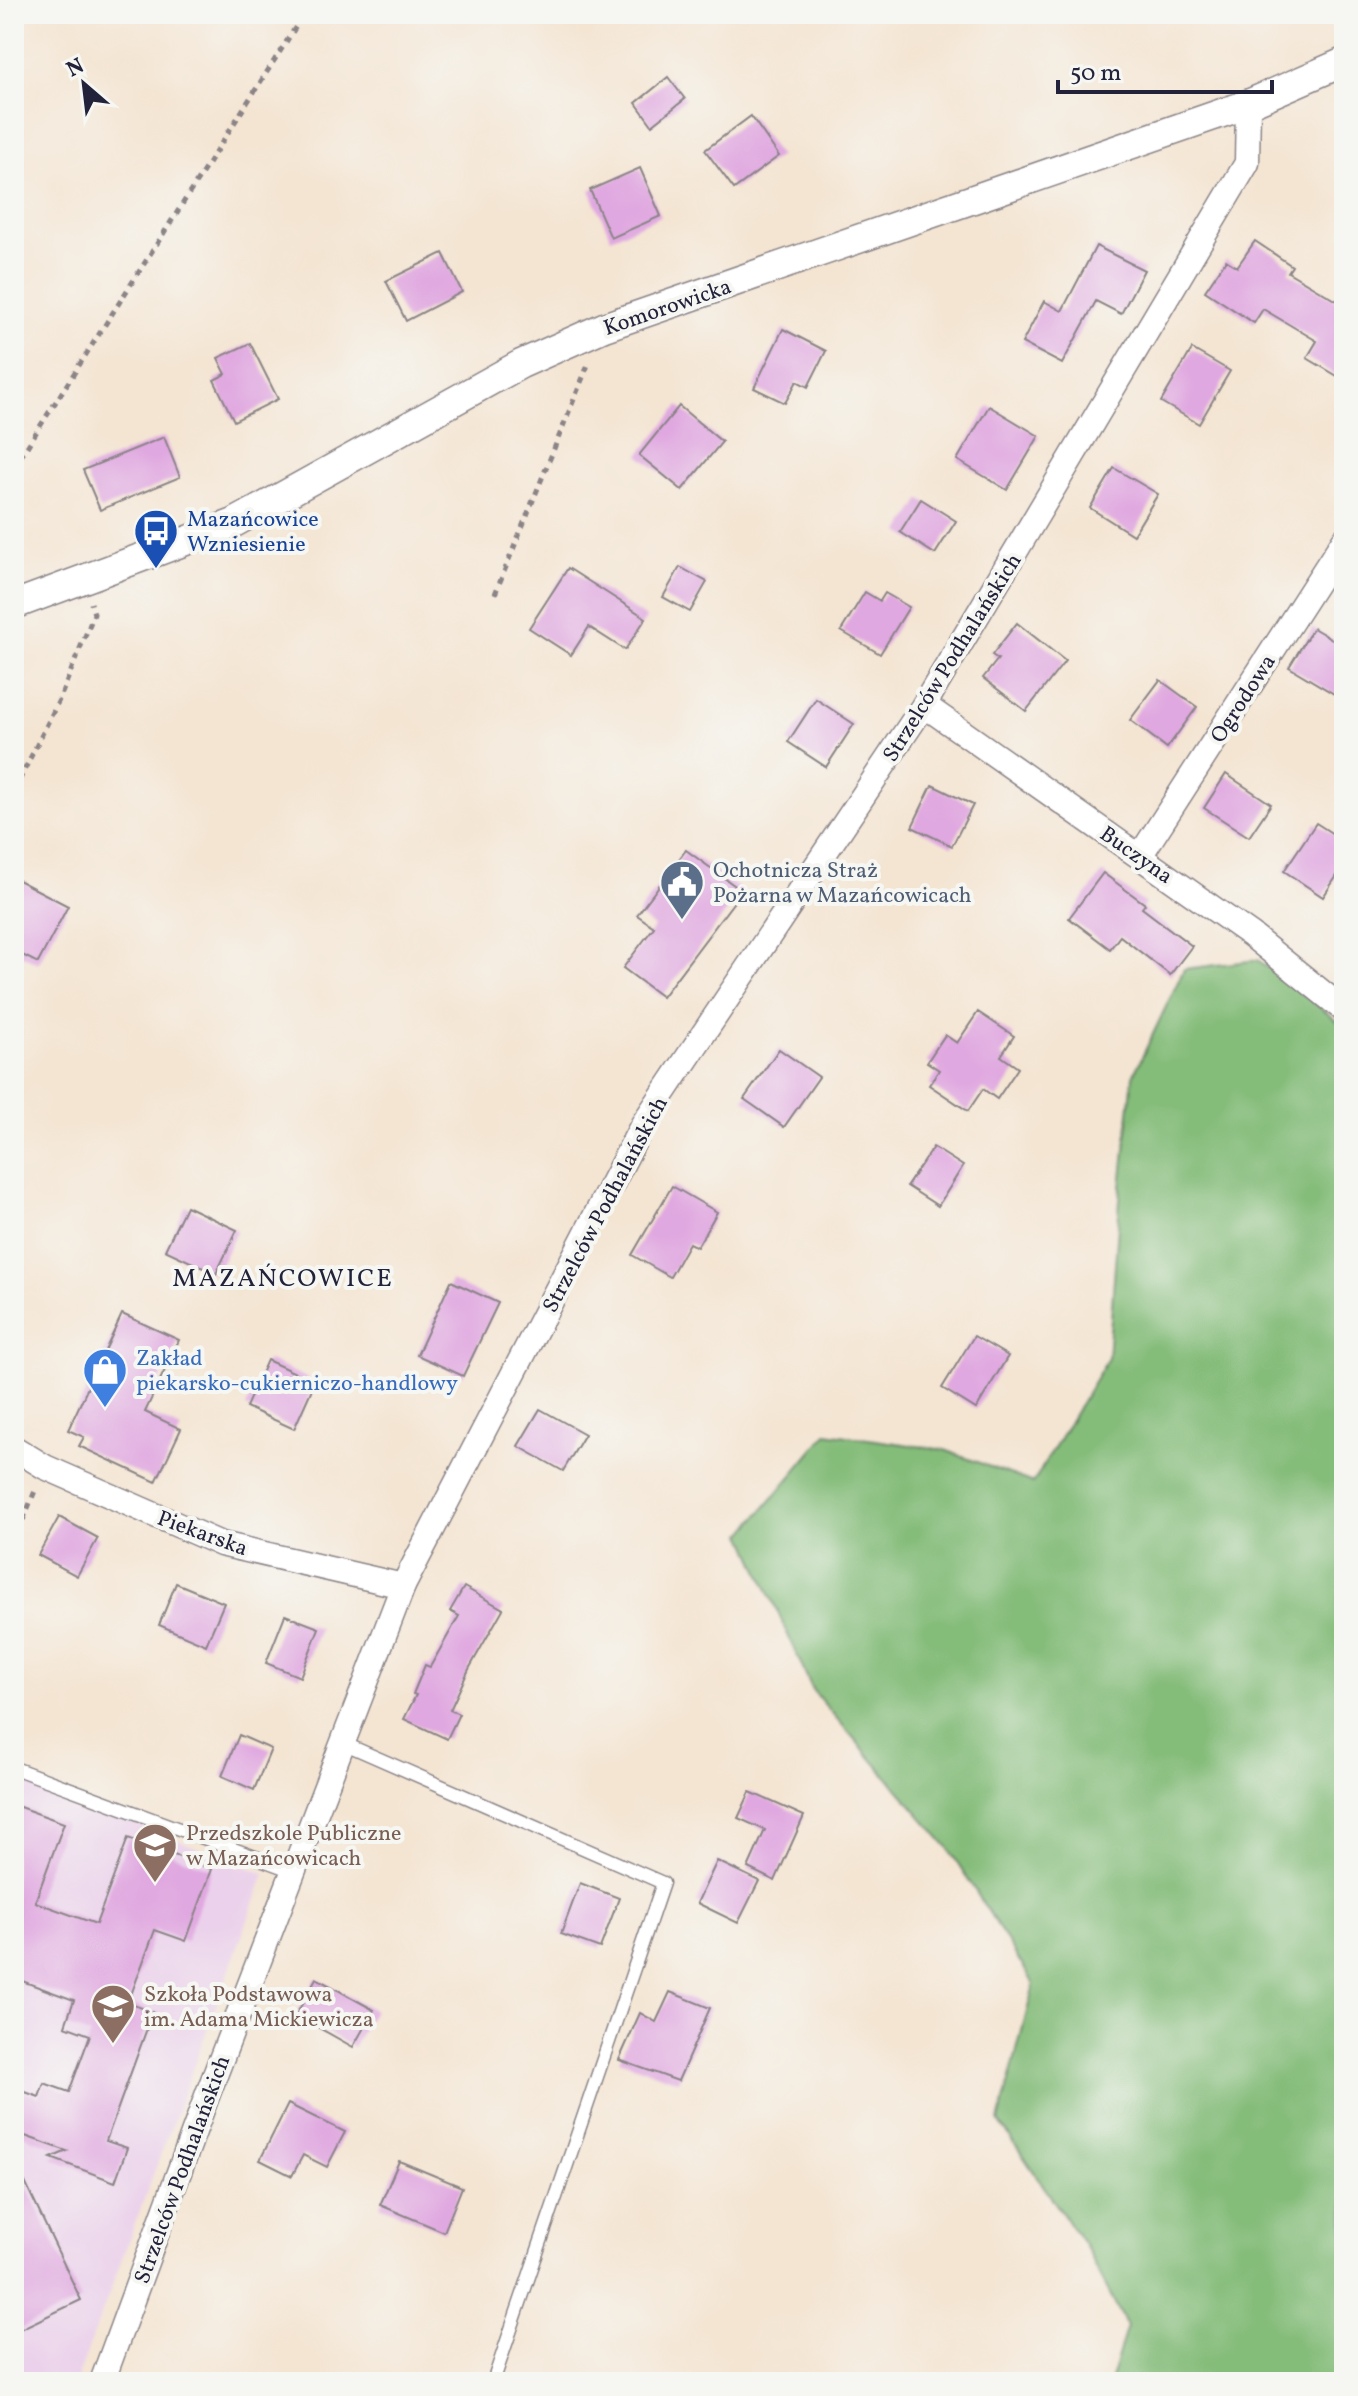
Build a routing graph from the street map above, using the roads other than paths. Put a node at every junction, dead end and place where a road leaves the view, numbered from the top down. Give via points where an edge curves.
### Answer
1 (1344, 62) edge
2 (1248, 104) junction
3 (1344, 540) edge
4 (14, 605) edge
5 (924, 705) junction
6 (1140, 856) junction
7 (1344, 1010) edge
8 (14, 1448) edge
9 (403, 1586) junction
10 (343, 1743) junction
11 (14, 1768) edge
12 (293, 1871) junction
13 (102, 2382) edge
14 (493, 2382) edge

1 - 2 street, Komorowicka
2 - 4 street, Komorowicka via 604,327 521,364 234,523
2 - 5 street, Strzelców Podhalańskich via 1247,163
3 - 6 street, Ogrodowa
5 - 6 street, Buczyna
5 - 9 street, Strzelców Podhalańskich via 643,1124
6 - 7 street, Buczyna
8 - 9 street, Piekarska via 45,1467 221,1544
9 - 10 street, Strzelców Podhalańskich
10 - 12 street, Strzelców Podhalańskich
10 - 14 lane via 663,1883
11 - 12 lane
12 - 13 street, Strzelców Podhalańskich

